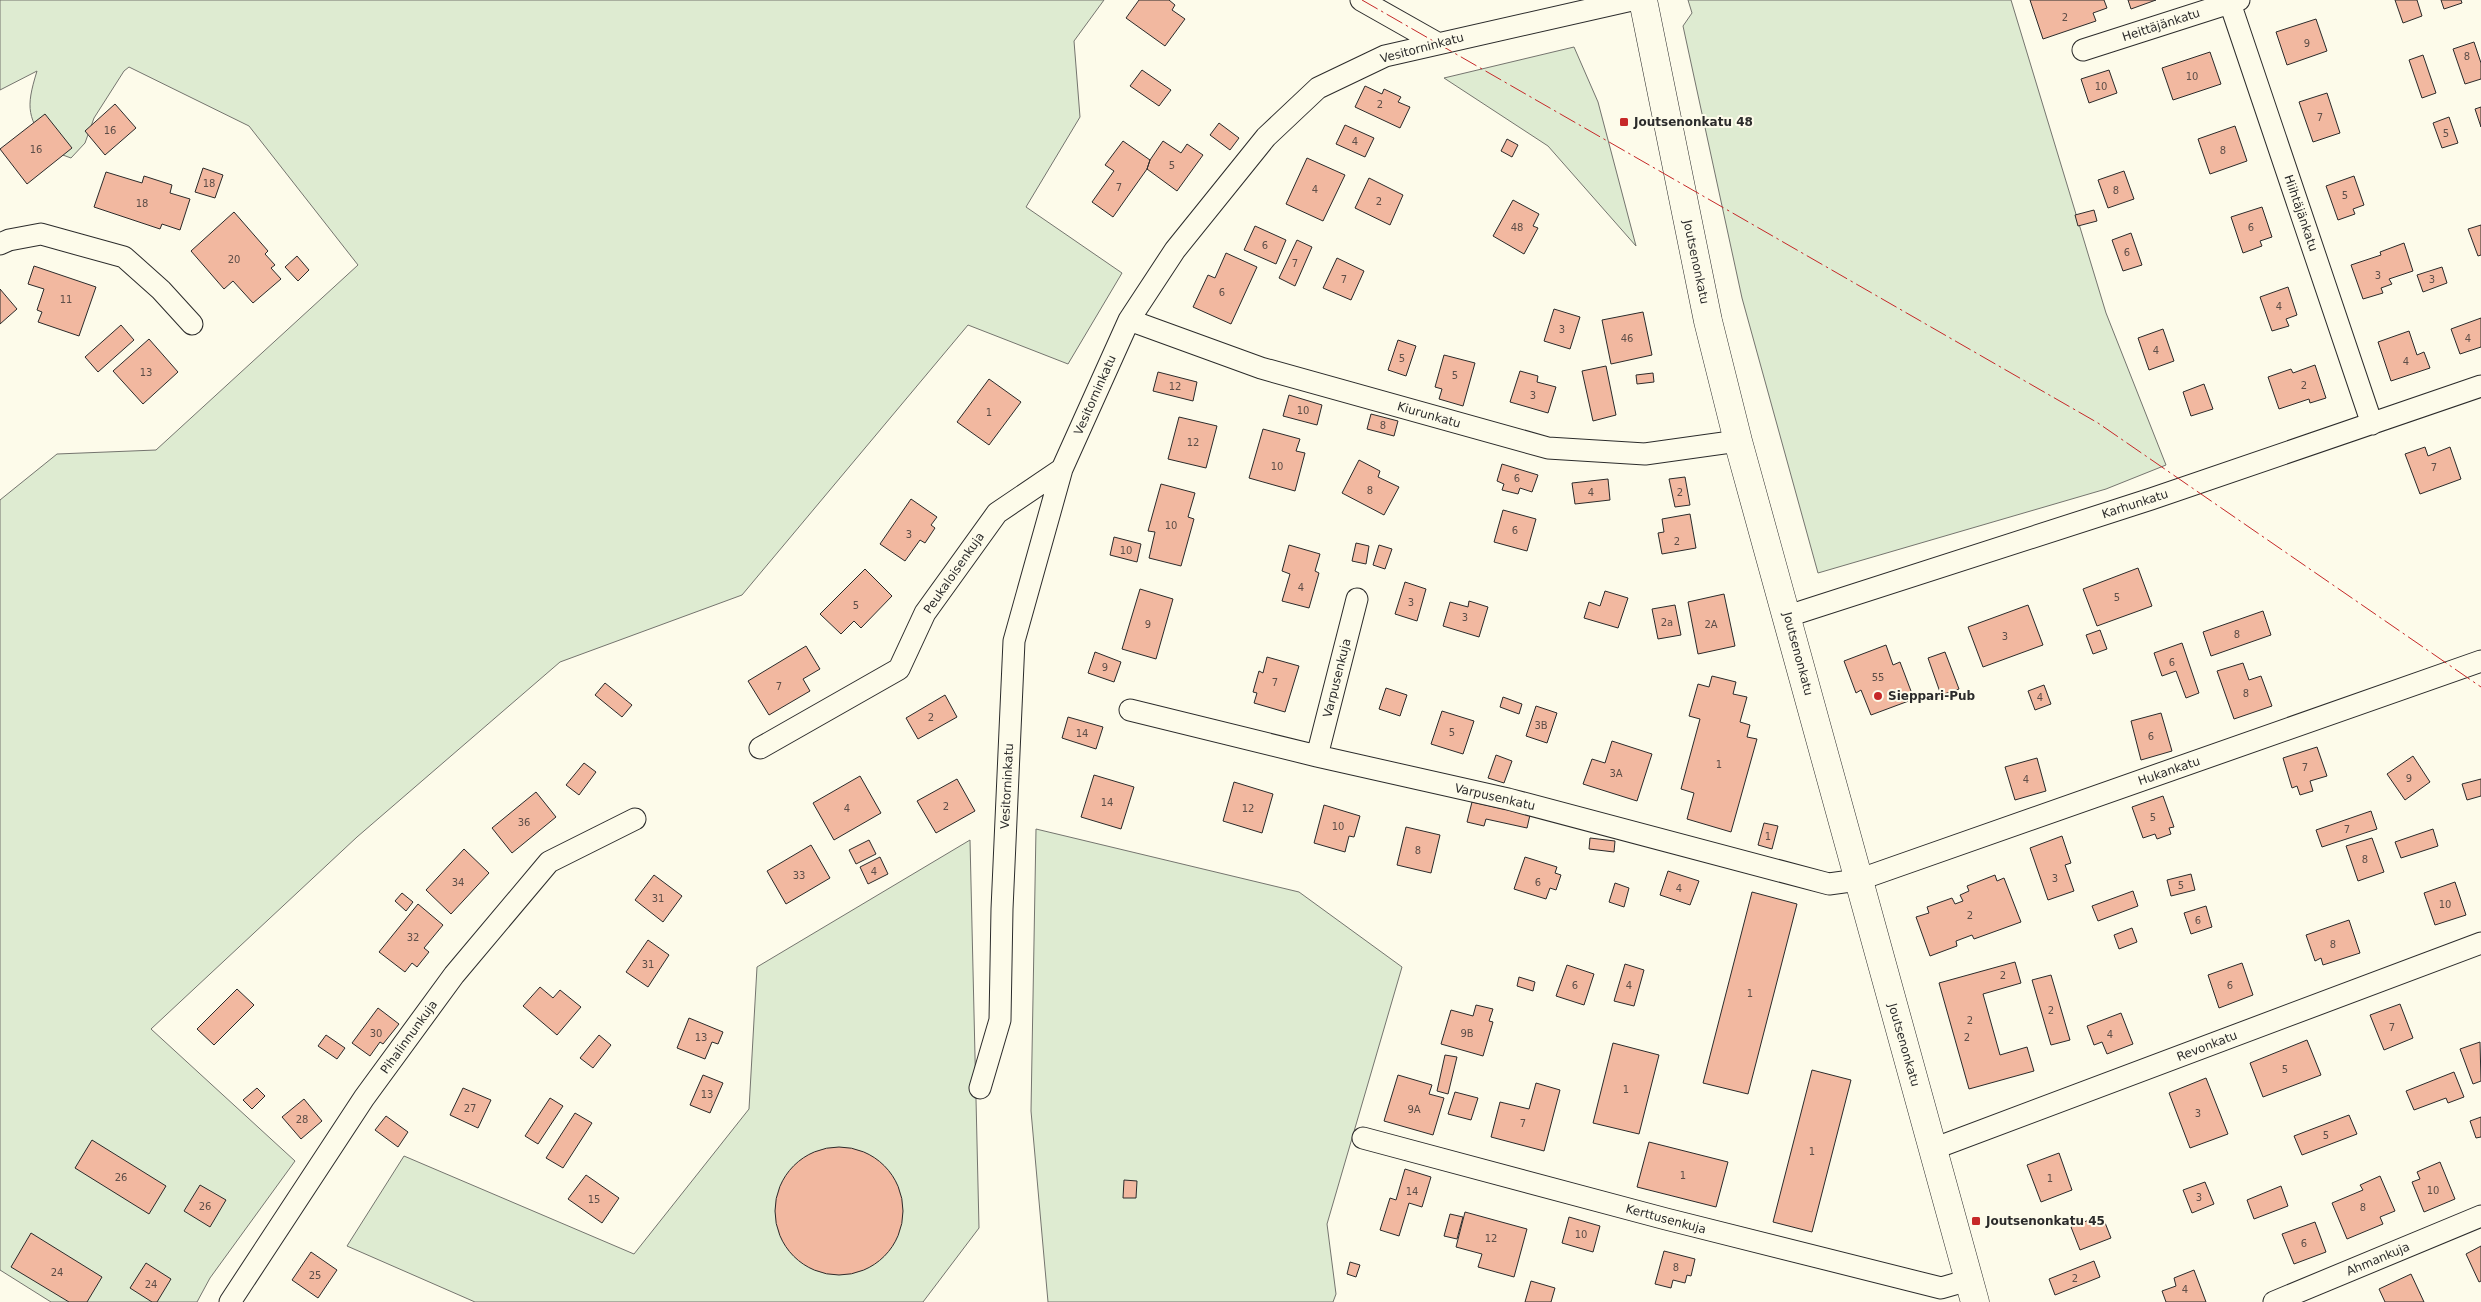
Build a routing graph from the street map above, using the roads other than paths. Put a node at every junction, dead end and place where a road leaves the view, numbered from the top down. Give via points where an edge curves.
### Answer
1 (1632, 0) edge
2 (1643, 0) edge
3 (2234, 2) edge
4 (1371, 3) edge
5 (1437, 43) junction
6 (2083, 50) dead end
7 (0, 244) edge
8 (1129, 320) junction
9 (192, 324) dead end
10 (2481, 386) edge
11 (2372, 424) junction
12 (1738, 440) junction
13 (1062, 469) junction
14 (1357, 599) dead end
15 (1788, 616) junction
16 (2481, 661) edge
17 (1130, 710) dead end
18 (760, 748) dead end
19 (1317, 756) junction
20 (635, 819) dead end
21 (1858, 880) junction
22 (2481, 943) edge
23 (980, 1088) dead end
24 (1363, 1138) dead end
25 (1933, 1149) junction
26 (2481, 1216) edge
27 (1972, 1291) edge
28 (230, 1302) edge
29 (2274, 1302) edge

1 - 5 street, Vesitorninkatu
2 - 12 main road, Joutsenonkatu via 1708,321
3 - 6 street, Heittäjänkatu
3 - 11 street, Hiihtäjänkatu
4 - 5 street
5 - 8 street, Vesitorninkatu via 1385,56 1318,88 1266,138 1175,250
7 - 9 street via 40,234 124,257
8 - 12 street, Kiurunkatu via 1261,368 1548,448 1645,454
8 - 13 street, Vesitorninkatu
10 - 11 street, Karhunkatu
11 - 15 street, Karhunkatu
12 - 15 main road, Joutsenonkatu
13 - 18 street, Peukaloisenkuja via 997,513 925,613 899,669
13 - 23 street, Vesitorninkatu via 1014,641 1000,1020
14 - 19 street, Varpusenkuja
15 - 21 main road, Joutsenonkatu
16 - 21 street, Hukankatu
17 - 19 street, Varpusenkatu
19 - 21 street, Varpusenkatu via 1508,799 1829,884
20 - 28 street, Pihalinnunkuja via 549,862 460,968 364,1098
21 - 25 main road, Joutsenonkatu
22 - 25 street, Revonkatu
24 - 27 street, Kerttusenkuja via 1666,1219 1941,1288
25 - 27 main road, Joutsenonkatu
26 - 29 street, Ahmankuja

